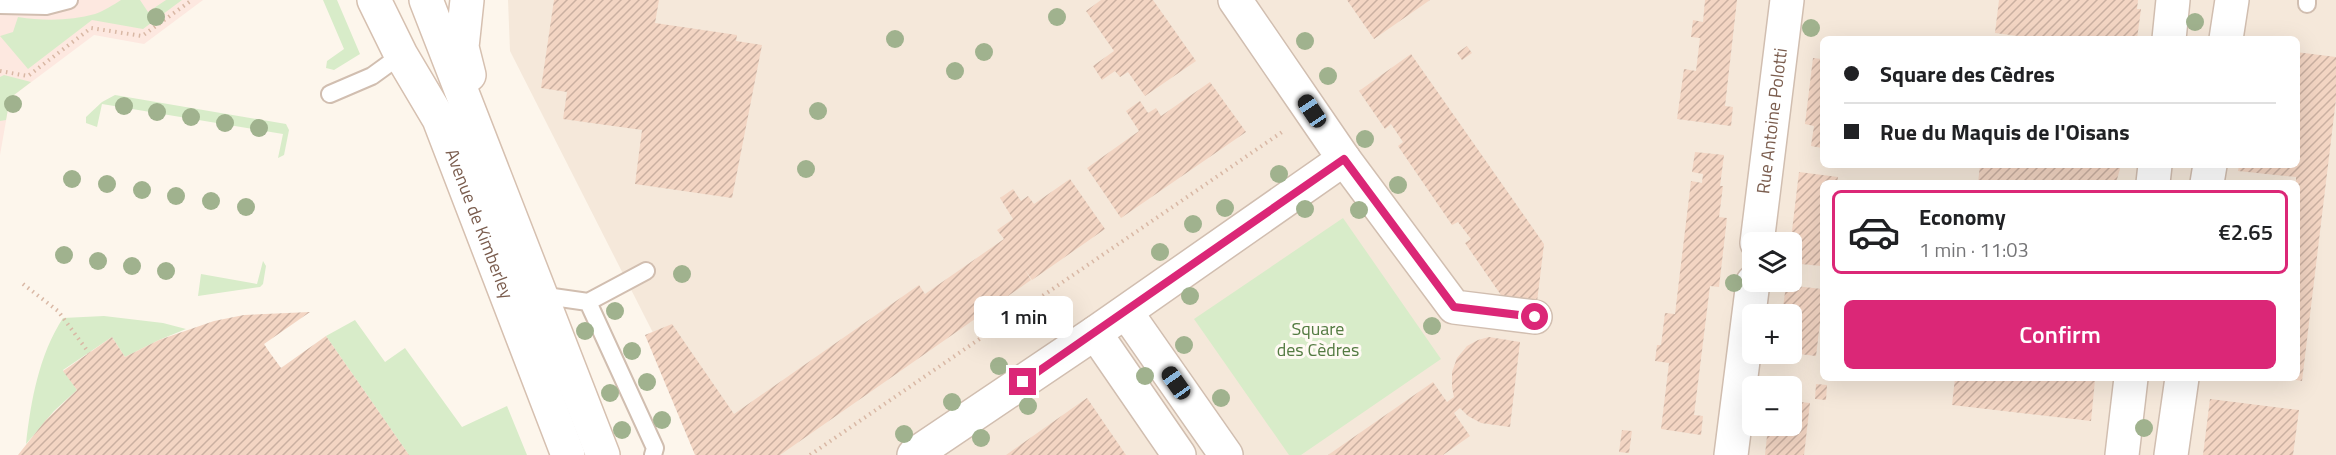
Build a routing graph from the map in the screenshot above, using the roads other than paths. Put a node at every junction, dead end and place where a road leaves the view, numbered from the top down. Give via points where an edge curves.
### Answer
1 (69, 0) edge
2 (374, 0) edge
3 (420, 0) edge
4 (426, 0) edge
5 (467, 0) edge
6 (1235, 0) edge
7 (1787, 0) edge
8 (2173, 0) edge
9 (2232, 0) edge
10 (0, 5) edge
11 (2169, 36) edge
12 (2226, 36) edge
13 (401, 55) junction
14 (330, 94) dead end
15 (439, 119) junction
16 (1344, 159) junction
17 (1758, 232) edge
18 (646, 271) dead end
19 (1752, 292) edge
20 (554, 297) junction
21 (588, 302) junction
22 (1126, 312) junction
23 (1535, 317) dead end
24 (1095, 333) junction
25 (568, 365) junction
26 (2131, 381) edge
27 (2182, 381) edge
28 (568, 455) edge
29 (603, 455) edge
30 (653, 455) edge
31 (914, 455) edge
32 (1179, 455) edge
33 (1226, 455) edge
34 (1731, 455) edge
35 (2122, 455) edge
36 (2171, 455) edge

1 - 10 lane via 46,6
2 - 13 street, Avenue de Kimberley
3 - 15 street via 420,38
4 - 25 street, Avenue de Kimberley
5 - 20 street via 462,47 471,82 543,252
6 - 16 street
7 - 17 street, Rue Antoine Polotti
8 - 11 street
9 - 12 street
13 - 14 lane via 372,76
13 - 15 street, Avenue de Kimberley
15 - 28 street, Avenue de Kimberley
16 - 22 street
16 - 23 street via 1454,307
18 - 21 lane
19 - 34 street
20 - 21 lane
20 - 25 street
21 - 30 lane via 655,448
22 - 24 street
22 - 33 street
24 - 31 street
24 - 32 street
25 - 29 street, Avenue de Kimberley
26 - 35 street
27 - 36 street

